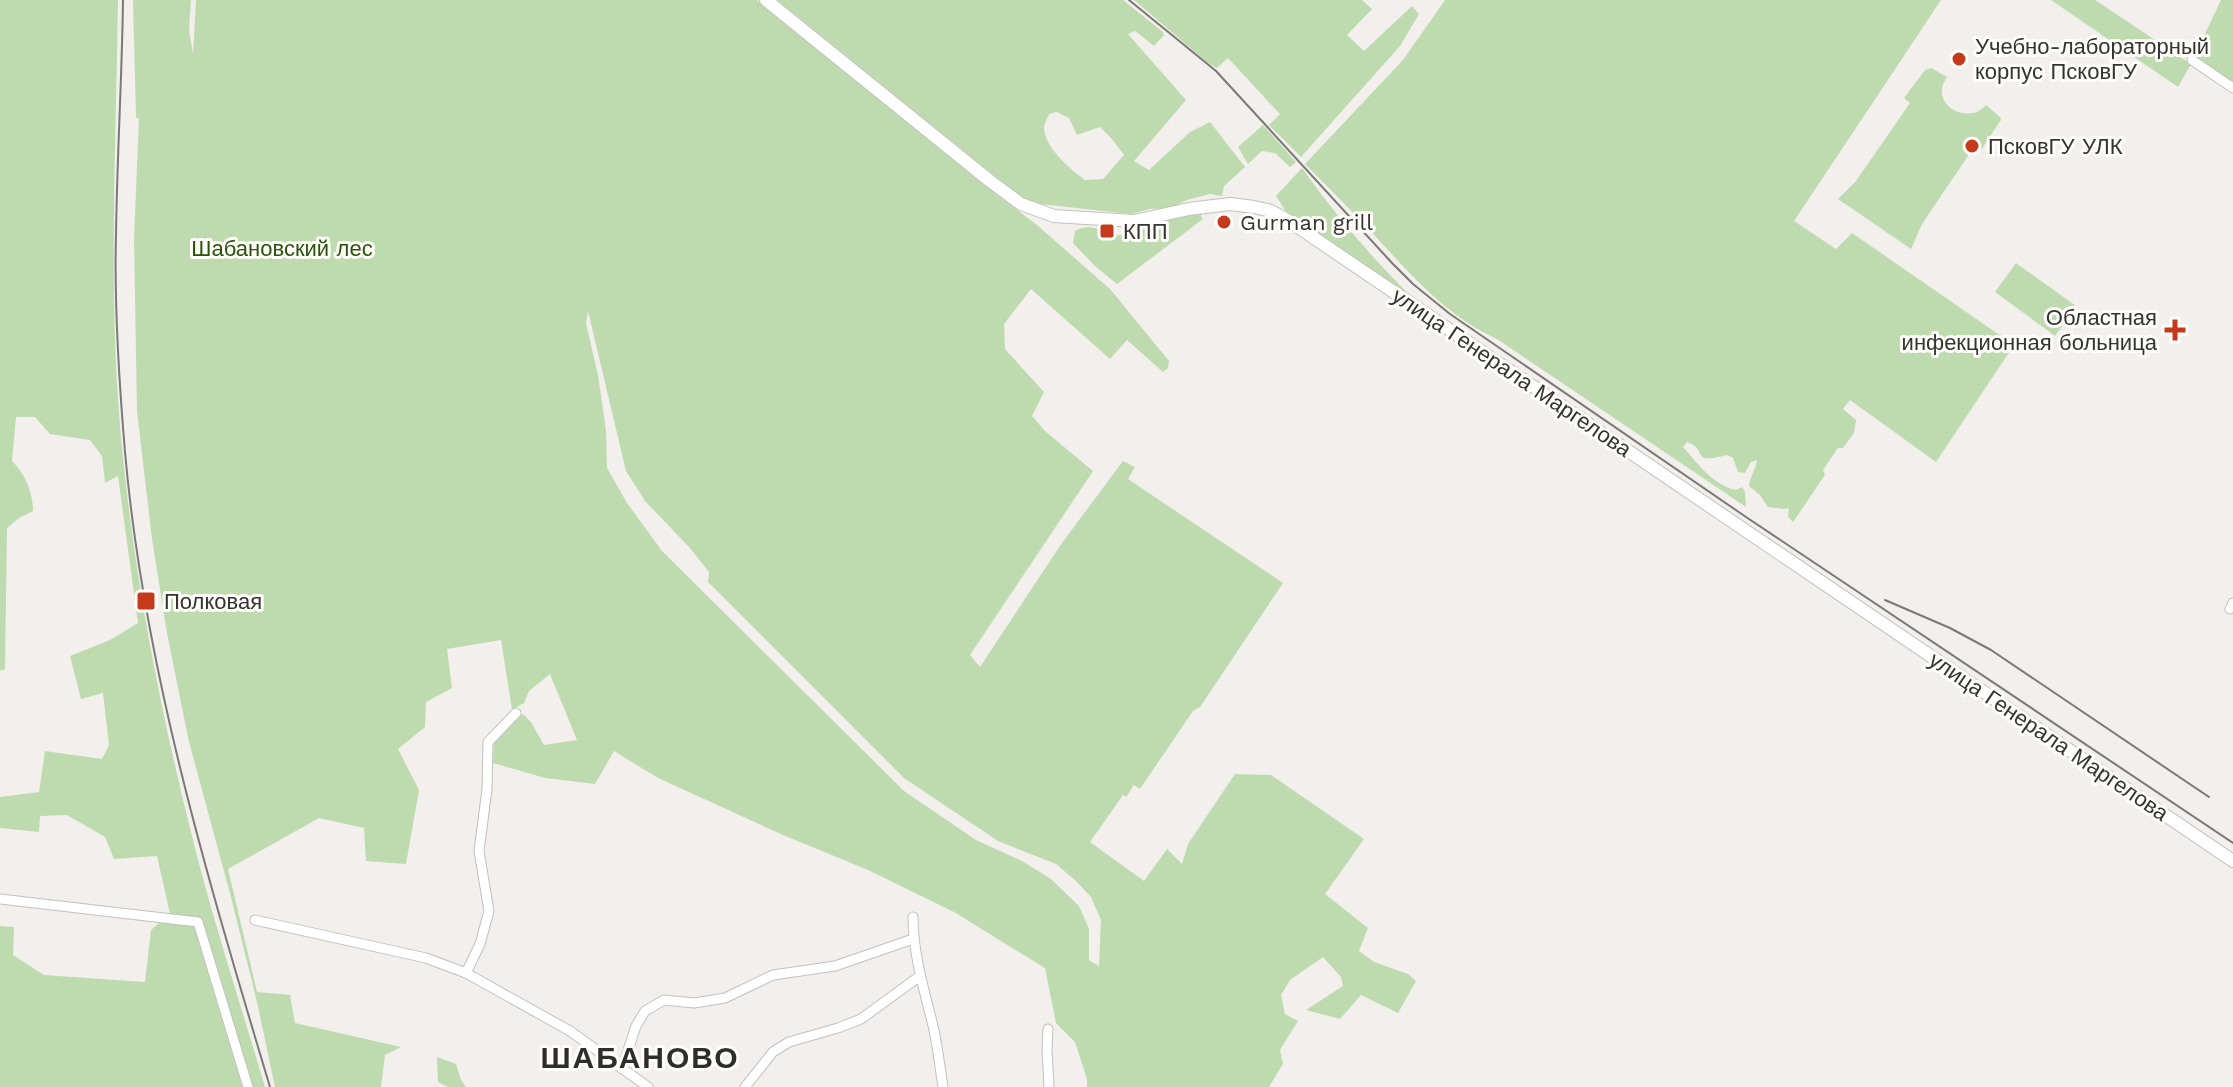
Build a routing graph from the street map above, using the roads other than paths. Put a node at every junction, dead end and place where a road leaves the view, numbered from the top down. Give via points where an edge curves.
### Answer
1 (766, 0) edge
2 (2192, 60) dead end
3 (2233, 88) edge
4 (516, 713) dead end
5 (2233, 861) edge
6 (0, 899) edge
7 (913, 917) dead end
8 (255, 920) dead end
9 (913, 939) junction
10 (466, 973) junction
11 (920, 976) junction
12 (1048, 1029) dead end
13 (622, 1069) junction
14 (248, 1087) edge
15 (648, 1087) edge
16 (745, 1087) edge
17 (943, 1087) edge
18 (1049, 1087) edge

1 - 5 main road, улица Генерала Маргелова via 1021,204 1054,216 1134,221 1230,204 1271,211 1289,221
2 - 3 street
4 - 10 street via 488,742 479,851 489,911
6 - 14 street via 198,922
7 - 9 street
8 - 10 street via 426,958
9 - 11 street
9 - 13 street via 835,966 773,975 725,998 664,1000 645,1011
10 - 13 street via 570,1031
11 - 16 street via 861,1019 773,1052
11 - 17 street
12 - 18 street
13 - 15 street

